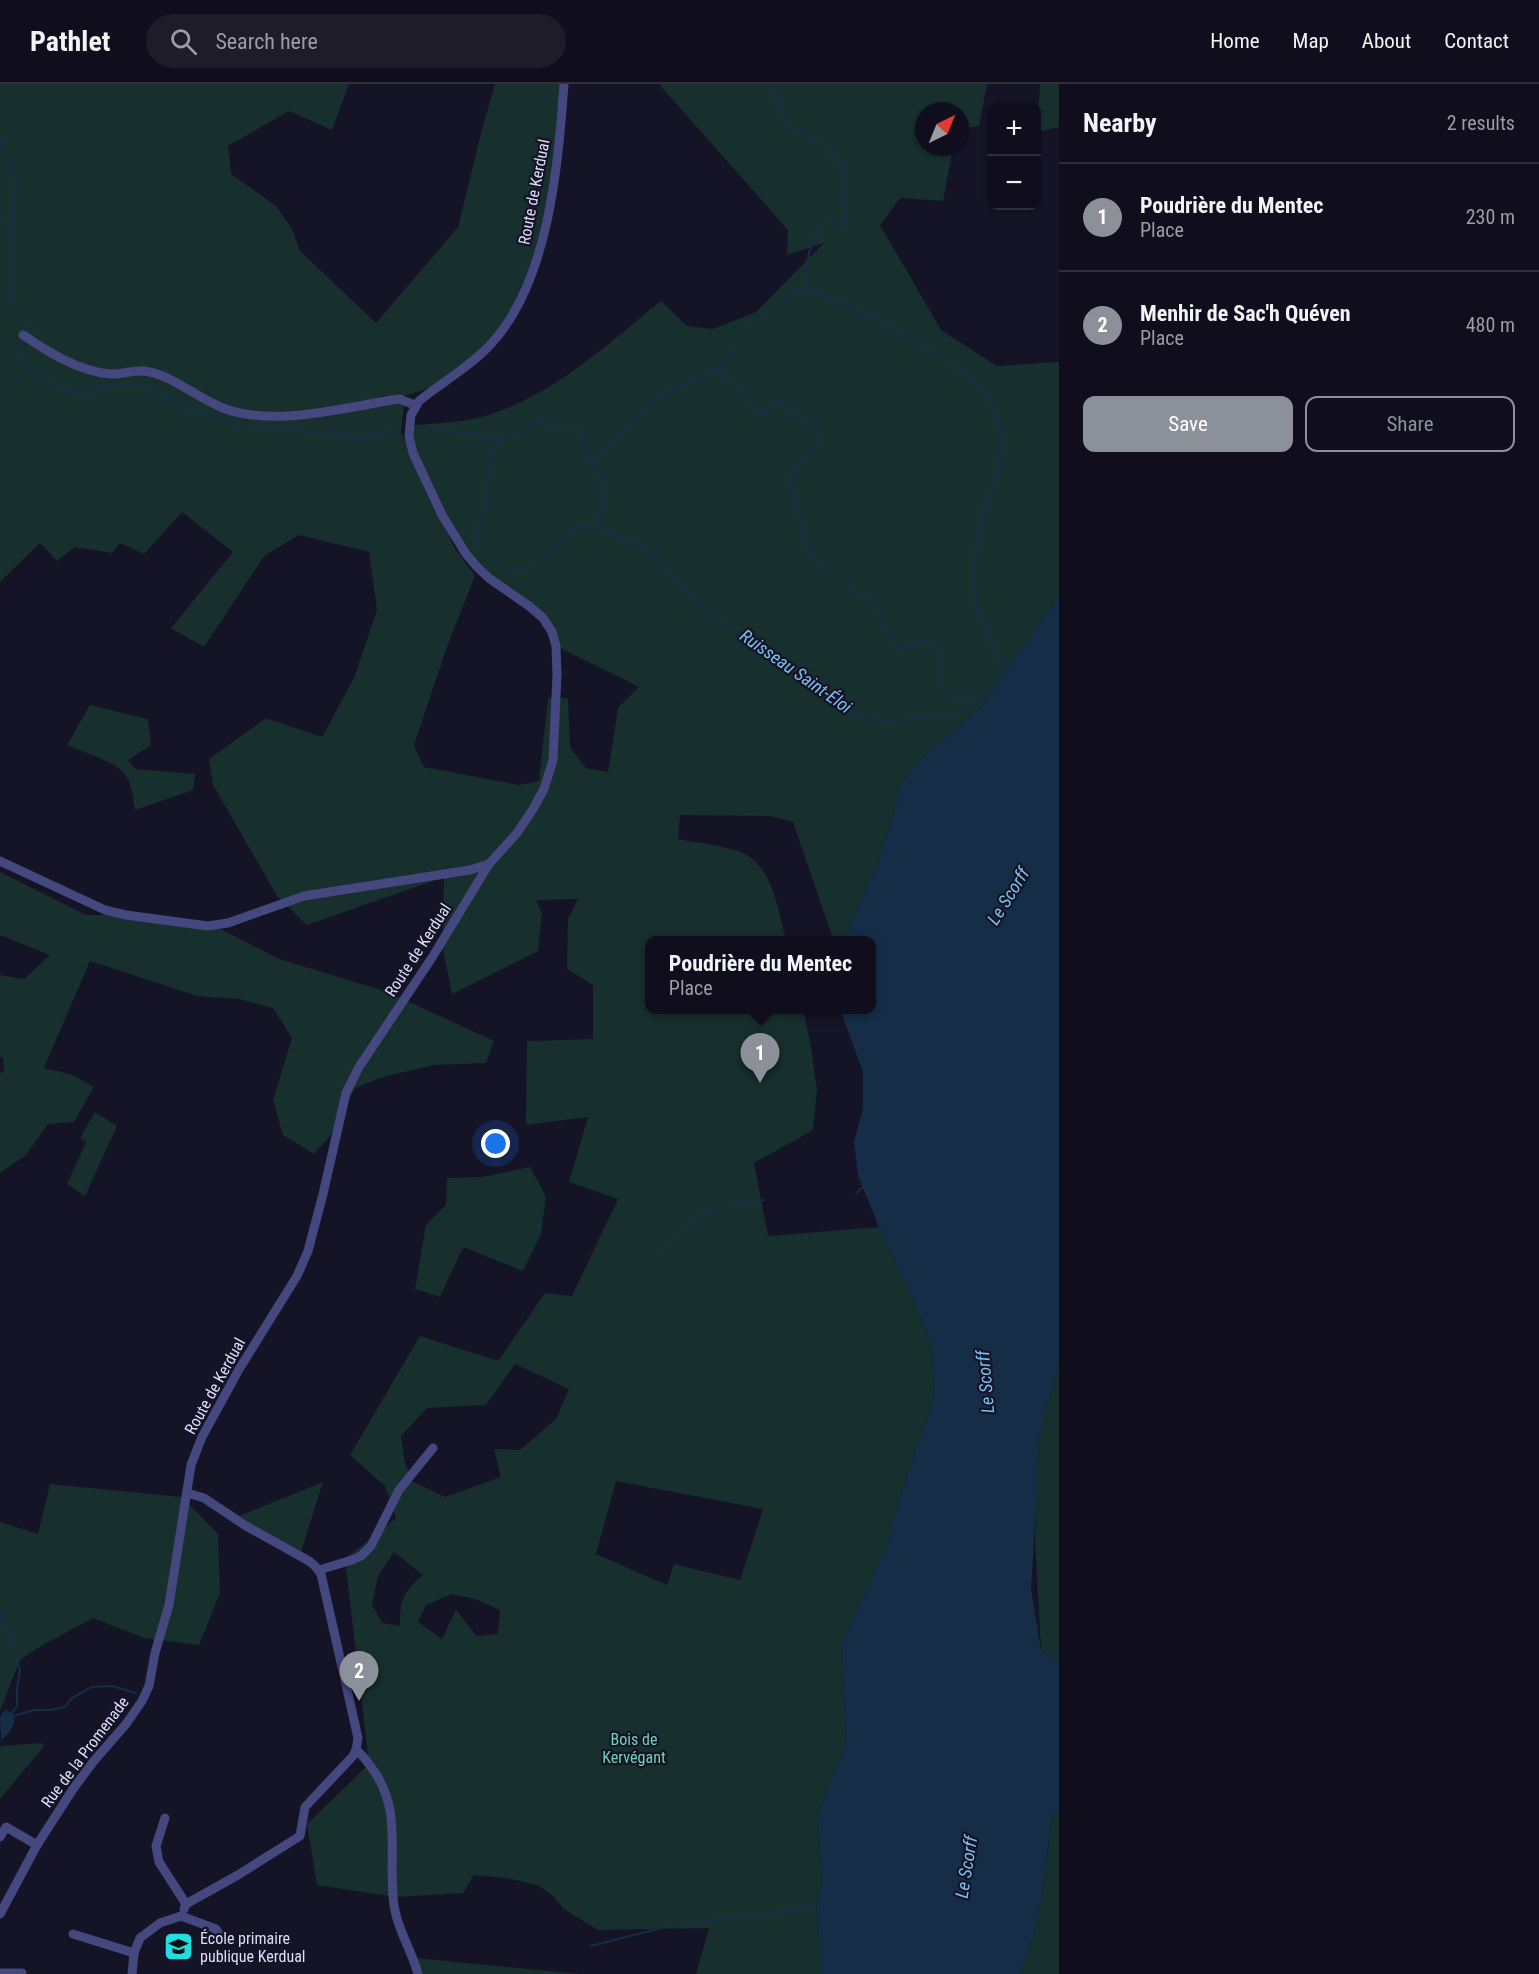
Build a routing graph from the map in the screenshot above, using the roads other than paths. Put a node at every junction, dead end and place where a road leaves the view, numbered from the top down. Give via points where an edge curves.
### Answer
1 (564, 84) edge
2 (23, 335) dead end
3 (415, 405) junction
4 (0, 861) edge
5 (489, 864) junction
6 (434, 1448) dead end
7 (187, 1493) junction
8 (319, 1570) junction
9 (356, 1750) junction
10 (165, 1818) dead end
11 (0, 1837) edge
12 (37, 1845) junction
13 (186, 1904) junction
14 (0, 1914) edge
15 (181, 1916) junction
16 (73, 1934) dead end
17 (223, 1939) dead end
18 (134, 1953) junction
19 (0, 1973) edge
20 (22, 1973) edge
21 (132, 1974) edge
22 (418, 1974) edge

1 - 3 street, Route de Kerdual via 549,212 539,251 516,307 481,354
2 - 3 street via 44,350 94,371 154,373 225,409 251,416 289,417 399,399
3 - 5 street, Route de Kerdual via 409,426 413,453 442,515 466,554 490,579 543,618 556,646 550,770 544,789 517,833
4 - 5 street via 105,910 208,926 228,923 304,896
5 - 7 street, Route de Kerdual via 346,1093 308,1251 202,1437 191,1465
6 - 8 street via 399,1490 371,1546 361,1556
7 - 8 street via 204,1498
7 - 12 street, Rue de la Promenade via 169,1605 149,1686 137,1709 86,1771
8 - 9 street via 358,1738
9 - 13 street via 305,1807 300,1836
9 - 22 street via 381,1780 389,1800 393,1902
10 - 13 street via 156,1846 159,1862
11 - 12 street via 6,1827
12 - 14 street, Rue de la Promenade
13 - 15 street
15 - 17 street via 216,1929
15 - 18 street via 160,1923 140,1938
16 - 18 street
18 - 21 street
19 - 20 street

